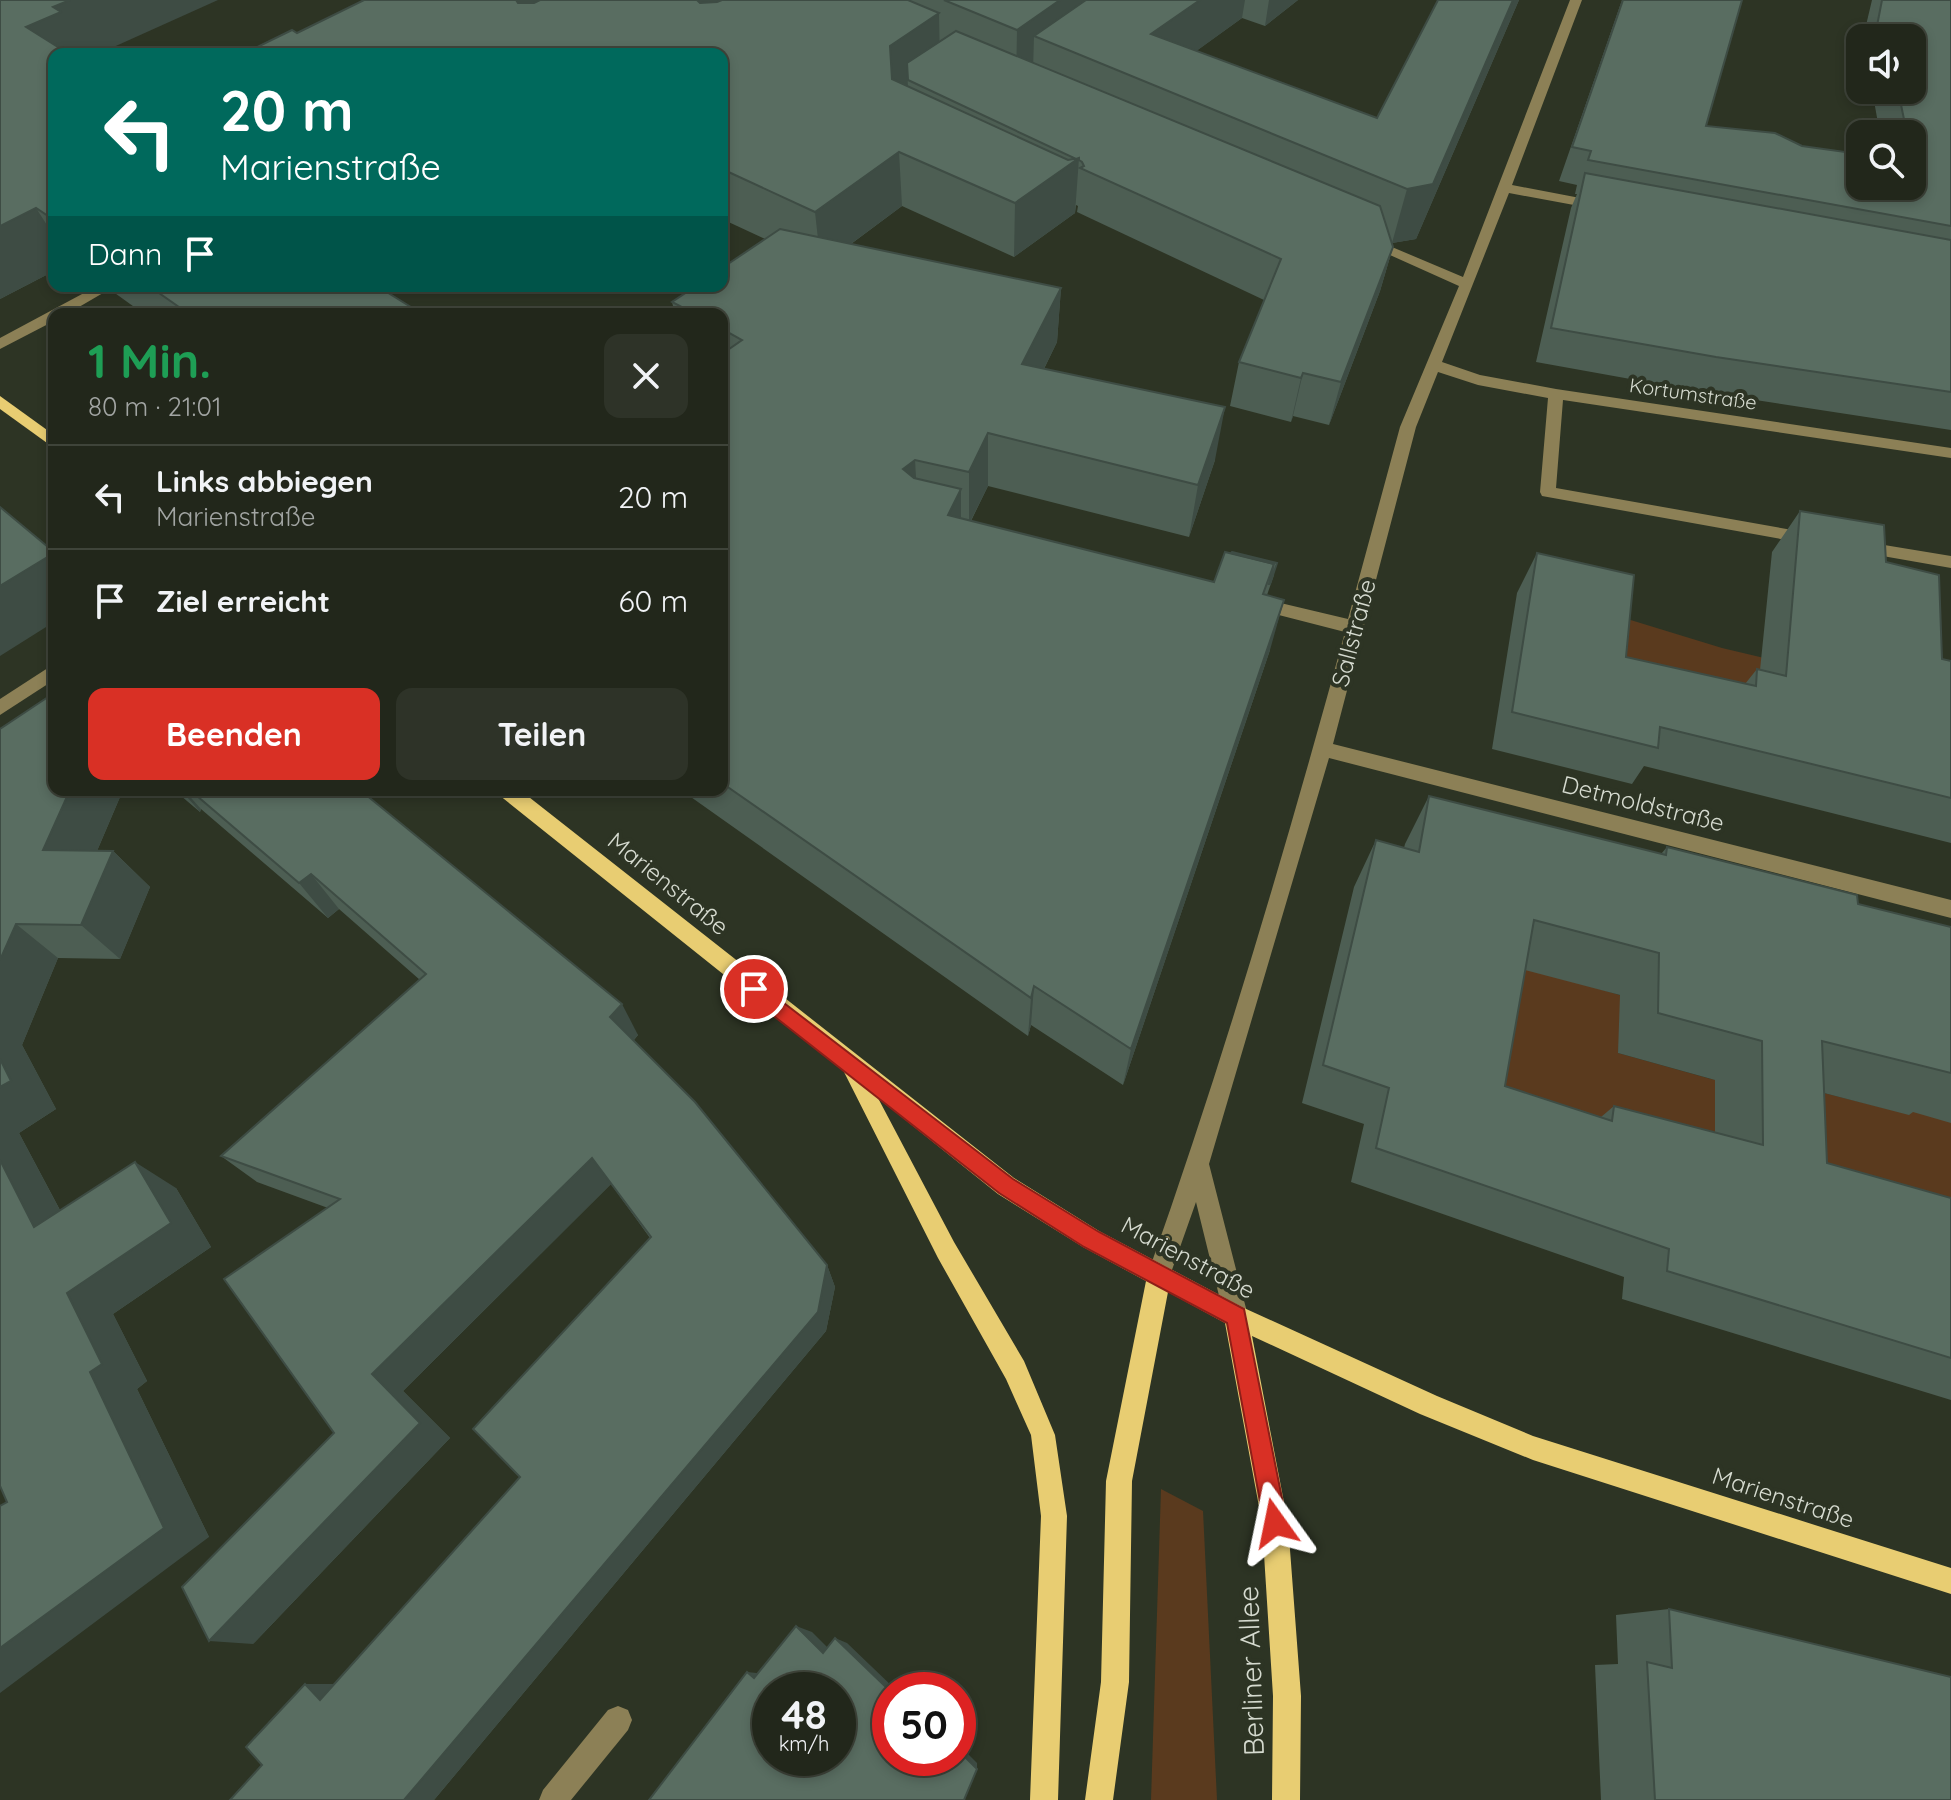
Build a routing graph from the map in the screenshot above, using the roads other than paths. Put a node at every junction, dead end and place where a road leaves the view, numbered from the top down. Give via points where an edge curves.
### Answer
1 (1576, 0) edge
2 (1505, 188) junction
3 (1611, 208) edge
4 (1356, 238) edge
5 (1467, 284) junction
6 (97, 292) edge
7 (68, 308) edge
8 (48, 319) edge
9 (0, 344) edge
10 (1432, 364) junction
11 (1556, 394) junction
12 (0, 401) edge
13 (48, 438) edge
14 (1951, 453) edge
15 (1951, 562) edge
16 (1240, 599) edge
17 (1356, 628) junction
18 (48, 675) edge
19 (0, 708) edge
20 (1322, 749) junction
21 (513, 796) edge
22 (1951, 909) edge
23 (849, 1065) junction
24 (1198, 1164) junction
25 (1159, 1276) junction
26 (1236, 1316) junction
27 (1951, 1581) edge
28 (618, 1720) dead end
29 (553, 1800) edge
30 (1044, 1800) edge
31 (1099, 1800) edge
32 (1286, 1800) edge

1 - 2 street, Sallstraße
2 - 3 street
2 - 5 street, Sallstraße
4 - 5 street
5 - 10 street, Sallstraße
6 - 7 street
8 - 9 street
10 - 11 street, Kortumstraße via 1478,380
10 - 17 street, Sallstraße via 1408,427
11 - 14 street, Kortumstraße
11 - 15 street via 1548,492
12 - 13 main road
16 - 17 street
17 - 20 street, Sallstraße
18 - 19 street
20 - 22 street, Detmoldstraße
20 - 24 street, Sallstraße
21 - 23 main road, Marienstraße
23 - 25 main road, Marienstraße via 1006,1186
23 - 30 main road via 1015,1370 1043,1435 1054,1516
24 - 25 street, Sallstraße
24 - 26 street, Berliner Allee
25 - 26 main road, Marienstraße
25 - 31 main road via 1119,1481 1115,1682
26 - 27 main road, Marienstraße via 1533,1448
26 - 32 main road, Berliner Allee via 1275,1523 1287,1696
28 - 29 street

